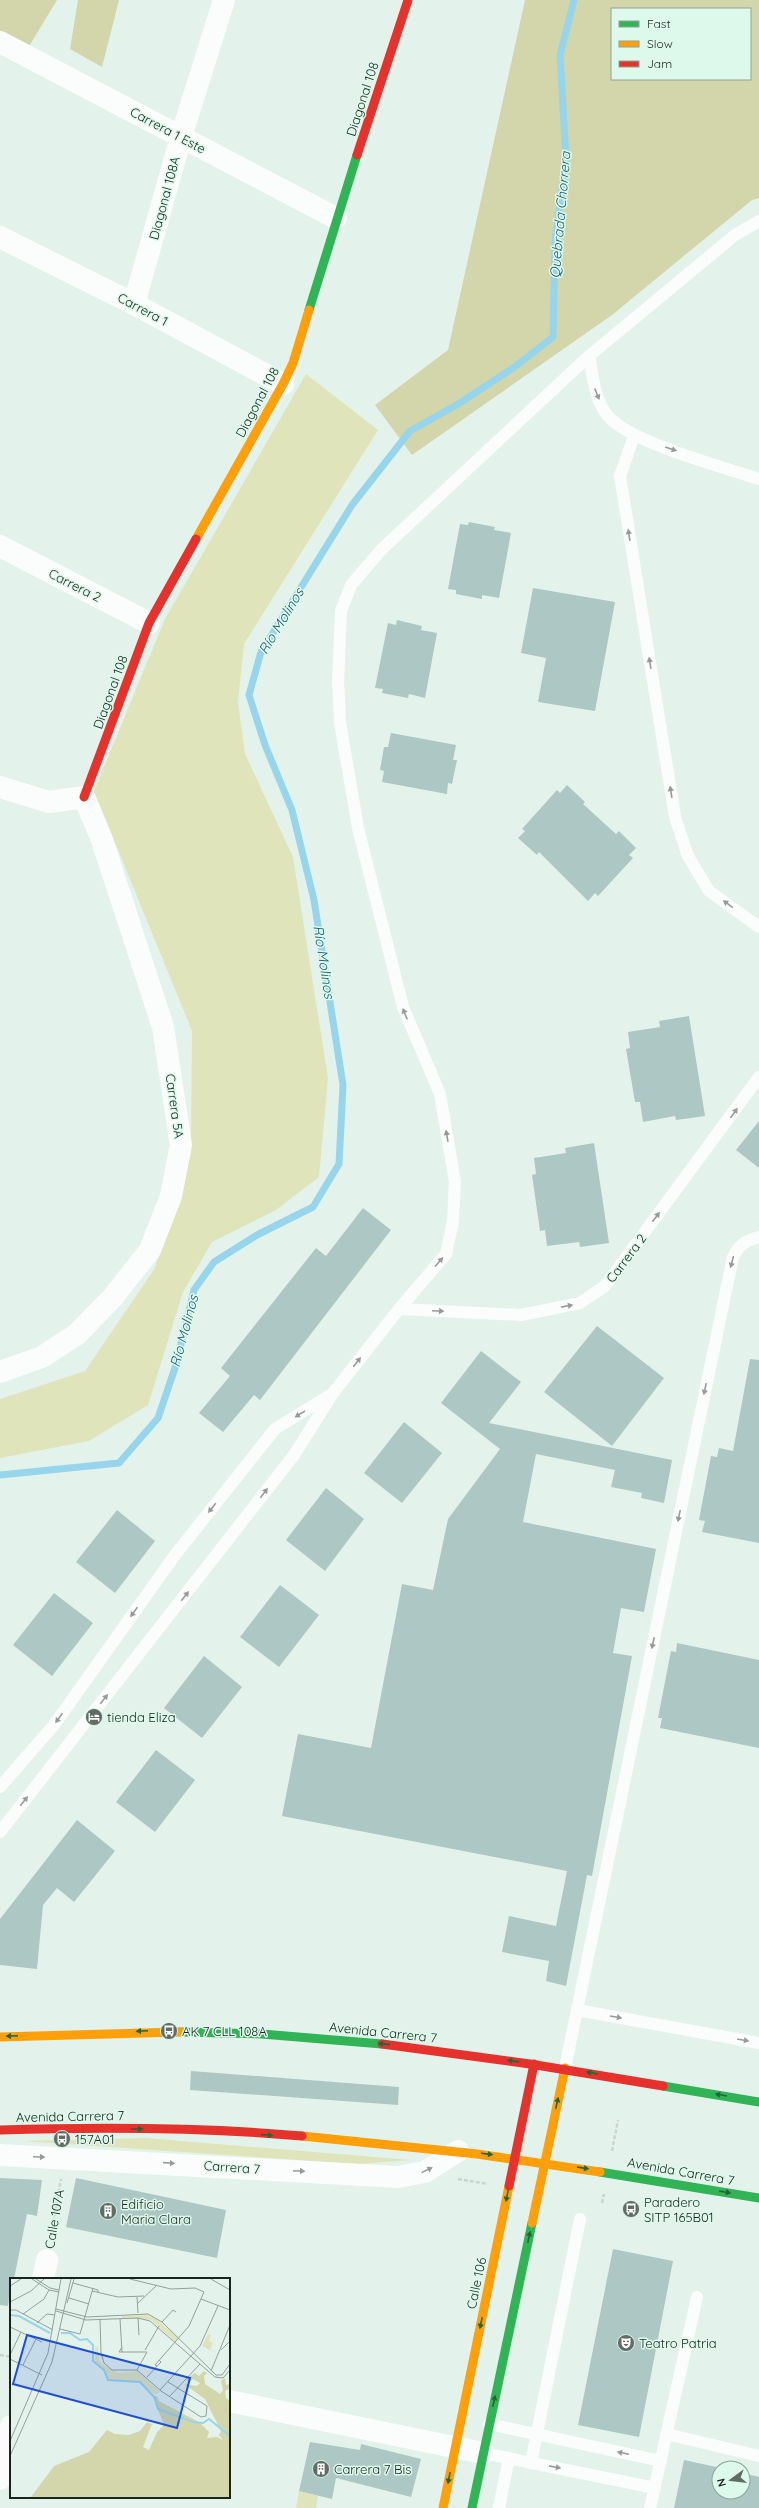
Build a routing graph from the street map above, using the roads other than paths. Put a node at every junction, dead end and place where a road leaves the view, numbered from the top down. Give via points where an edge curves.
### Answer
1 (224, 0) edge
2 (408, 0) edge
3 (0, 42) edge
4 (181, 137) junction
5 (336, 218) junction
6 (759, 221) edge
7 (0, 237) edge
8 (134, 304) junction
9 (589, 356) junction
10 (283, 384) junction
11 (634, 436) junction
12 (759, 480) edge
13 (0, 546) edge
14 (149, 623) junction
15 (0, 786) edge
16 (84, 797) junction
17 (759, 927) edge
18 (759, 1077) edge
19 (759, 1237) edge
20 (399, 1309) junction
21 (0, 1372) edge
22 (333, 1393) junction
23 (0, 1787) edge
24 (0, 1832) edge
25 (577, 2010) junction
26 (0, 2037) edge
27 (759, 2043) edge
28 (534, 2064) junction
29 (565, 2068) junction
30 (759, 2102) edge
31 (0, 2130) edge
32 (458, 2151) junction
33 (0, 2154) edge
34 (515, 2158) junction
35 (545, 2162) junction
36 (759, 2198) edge
37 (580, 2219) dead end
38 (697, 2297) dead end
39 (230, 2401) edge
40 (489, 2424) junction
41 (10, 2431) edge
42 (666, 2434) junction
43 (537, 2435) junction
44 (456, 2447) junction
45 (483, 2453) junction
46 (759, 2456) edge
47 (509, 2458) junction
48 (661, 2461) junction
49 (531, 2462) junction
50 (0, 2479) edge
51 (655, 2488) junction
52 (443, 2508) edge
53 (472, 2508) edge
54 (498, 2508) edge
55 (650, 2508) edge

1 - 4 street, Diagonal 108A
2 - 5 main road, Diagonal 108
3 - 4 street, Carrera 1 Este
4 - 5 street, Carrera 1 Este
4 - 8 street, Diagonal 108A
5 - 10 main road, Diagonal 108 via 292,363
6 - 9 lane via 735,235
7 - 8 street, Carrera 1
8 - 10 street, Carrera 1
9 -> 11 lane via 595,391 608,416
20 -> 9 lane via 446,1254 453,1221 455,1182 440,1094 402,1007 358,828 340,722 338,682 341,611 350,585 382,549
10 - 14 main road, Diagonal 108
11 -> 12 lane
17 -> 11 lane via 709,890 688,856 675,817 620,476
13 - 14 street, Carrera 2
14 - 16 main road, Diagonal 108
15 - 16 street via 49,802
16 - 21 street, Carrera 5A via 102,840 163,1027 181,1145 171,1196 150,1250 113,1297 78,1334 42,1357
20 -> 18 lane, Carrera 2 via 520,1315 580,1303 605,1286
19 -> 25 lane via 746,1241 737,1248 733,1257
22 -> 20 lane
22 -> 23 lane via 275,1429 175,1555 54,1725
24 -> 22 lane via 294,1455
25 -> 27 lane
25 - 29 lane
28 -> 26 main road, Avenida Carrera 7 via 412,2047 298,2036 169,2031
28 - 29 main road, Avenida Carrera 7
28 - 34 main road, Calle 106
30 -> 29 main road, Avenida Carrera 7
35 -> 29 main road
31 -> 32 main road, Avenida Carrera 7 via 183,2129
33 -> 32 street, Carrera 7 via 397,2177 425,2172
32 -> 34 main road, Avenida Carrera 7
34 - 35 main road, Avenida Carrera 7
34 -> 44 main road, Calle 106
35 -> 36 main road, Avenida Carrera 7
40 -> 35 main road
37 - 43 lane
38 - 42 lane
39 - 44 street
40 - 43 lane
40 - 45 main road
41 - 50 street
42 - 46 lane
42 - 48 lane
48 -> 43 lane
43 - 49 lane
44 - 45 street
44 -> 52 main road, Calle 106
45 - 47 lane
45 - 53 main road
47 - 49 lane
47 - 54 lane
48 - 51 lane
49 -> 51 lane
51 - 55 lane

